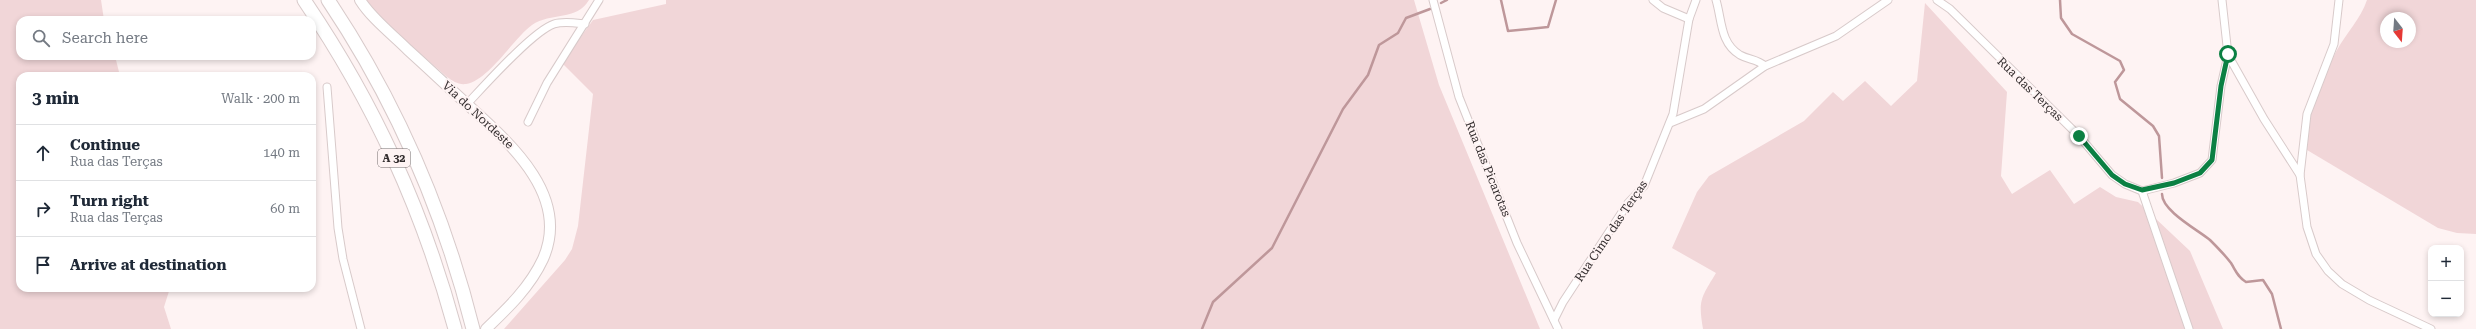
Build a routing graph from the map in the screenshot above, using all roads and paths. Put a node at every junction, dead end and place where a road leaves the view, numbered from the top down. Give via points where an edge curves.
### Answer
1 (304, 0) edge
2 (328, 0) edge
3 (360, 0) edge
4 (599, 0) edge
5 (1653, 0) edge
6 (1696, 0) edge
7 (1716, 0) edge
8 (1888, 0) edge
9 (1937, 0) edge
10 (2222, 0) edge
11 (2339, 0) edge
12 (1433, 1) edge
13 (315, 16) edge
14 (316, 18) edge
15 (1689, 19) junction
16 (585, 24) junction
17 (2228, 54) junction
18 (1765, 66) junction
19 (327, 87) dead end
20 (467, 104) junction
21 (528, 122) dead end
22 (1670, 123) junction
23 (2300, 175) junction
24 (2142, 190) junction
25 (1554, 320) junction
26 (490, 326) edge
27 (361, 329) edge
28 (456, 329) edge
29 (474, 329) edge
30 (1558, 329) edge
31 (2189, 329) edge
32 (2431, 329) edge

1 - 13 highway, A 32
2 - 29 highway, A 32 via 392,110 424,178 450,249
3 - 20 main road, Via do Nordeste via 380,23
4 - 16 street
5 - 15 street via 1663,8
6 - 15 street, Rua Cimo das Terças
7 - 18 street via 1724,37 1730,48 1742,56 1757,59
8 - 18 street via 1836,36
9 - 24 street, Rua das Terças via 1950,9 2074,131 2112,175 2125,184
10 - 17 street
11 - 23 street via 2334,44 2307,114
12 - 25 street, Rua das Picarotas via 1459,97 1517,243
14 - 28 highway, A 32 via 376,119 408,189 433,254
15 - 22 street, Rua Cimo das Terças
16 - 20 street via 561,23 543,30
16 - 21 street via 546,83
17 - 23 street via 2264,119
17 - 24 street via 2221,86 2212,160 2200,173 2174,183
18 - 22 street via 1704,109
19 - 27 street via 338,228 343,259
20 - 26 main road, Via do Nordeste via 510,143 530,168 542,191 549,215 549,239 544,258 518,297
22 - 25 street, Rua Cimo das Terças via 1644,186 1628,203 1563,302
23 - 32 street via 2307,227 2316,254 2328,271 2362,297
24 - 31 street
25 - 30 street, Rua das Picarotas

